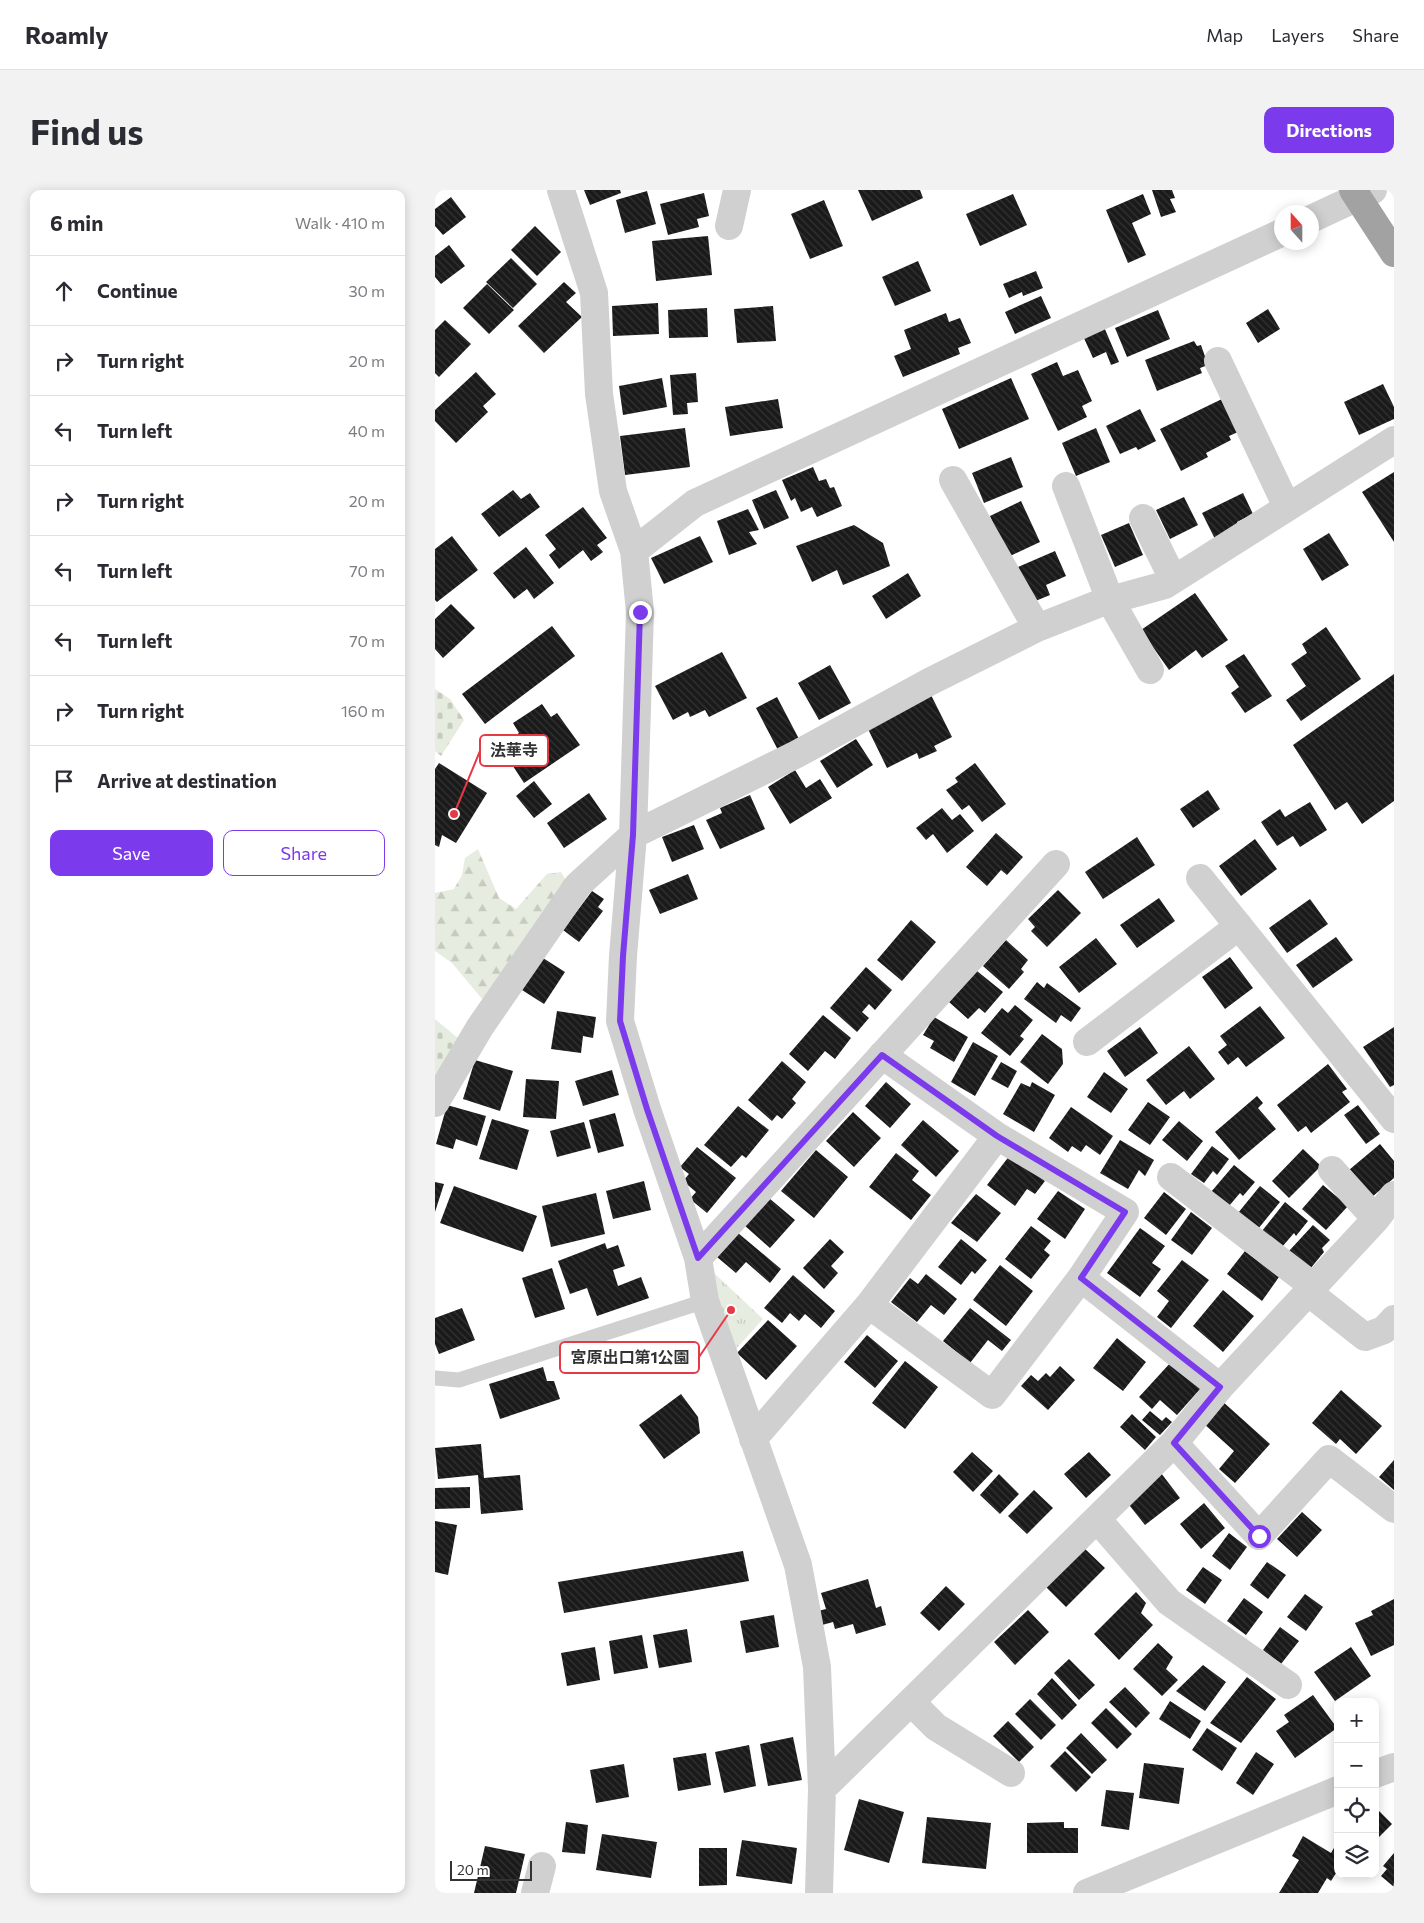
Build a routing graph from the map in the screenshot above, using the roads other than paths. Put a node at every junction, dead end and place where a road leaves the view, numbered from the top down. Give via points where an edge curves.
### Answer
1 (561, 190) edge
2 (737, 190) edge
3 (1362, 192) edge
4 (1319, 215) edge
5 (729, 226) dead end
6 (1274, 236) edge
7 (1394, 253) edge
8 (1218, 361) dead end
9 (1394, 440) edge
10 (953, 480) dead end
11 (1066, 486) dead end
12 (1287, 507) junction
13 (1143, 518) dead end
14 (634, 551) junction
15 (1173, 579) junction
16 (1109, 600) junction
17 (1037, 628) junction
18 (1150, 670) dead end
19 (633, 835) junction
20 (1056, 864) dead end
21 (1200, 878) dead end
22 (1239, 926) junction
23 (1087, 1042) dead end
24 (882, 1055) junction
25 (435, 1104) edge
26 (1394, 1120) edge
27 (997, 1136) junction
28 (1331, 1170) dead end
29 (1171, 1177) dead end
30 (1394, 1196) edge
31 (1376, 1219) junction
32 (698, 1258) junction
33 (1081, 1278) junction
34 (1311, 1289) junction
35 (705, 1301) junction
36 (869, 1305) junction
37 (1394, 1319) edge
38 (435, 1378) edge
39 (1220, 1387) junction
40 (753, 1439) junction
41 (1174, 1443) junction
42 (1394, 1508) edge
43 (1097, 1519) junction
44 (1288, 1686) dead end
45 (911, 1702) junction
46 (1394, 1767) edge
47 (1011, 1773) dead end
48 (1379, 1773) edge
49 (822, 1789) junction
50 (1334, 1792) edge
51 (542, 1866) dead end
52 (535, 1893) edge
53 (819, 1893) edge
54 (1087, 1893) edge

1 - 14 street via 594,293 599,394 613,491
2 - 5 street
3 - 4 street
3 - 7 highway
6 - 14 street via 695,503
8 - 12 street
9 - 12 street
10 - 17 street
11 - 16 street
12 - 15 street
13 - 15 street
14 - 19 street via 640,612
15 - 16 street via 1165,585
16 - 17 street
16 - 18 street
17 - 19 street via 797,754
19 - 25 street via 579,885 480,1028
19 - 32 street via 620,1021
20 - 24 street
21 - 22 street
22 - 23 street
22 - 26 street
24 - 27 street
24 - 32 street
27 - 33 street via 1125,1212
27 - 36 street
28 - 31 street
29 - 34 street
30 - 31 street
31 - 34 street
32 - 35 street
33 - 36 street via 992,1395
33 - 39 street
34 - 37 street via 1365,1337 1384,1330
34 - 39 street
35 - 38 lane via 459,1380
35 - 40 street
36 - 40 street
39 - 41 street
40 - 49 street via 799,1574 817,1667
41 - 42 street via 1259,1536 1329,1459
41 - 43 street
43 - 44 street via 1169,1602
43 - 45 street
45 - 47 street via 936,1727
45 - 49 street
46 - 48 street
49 - 53 street
50 - 54 street
51 - 52 street

